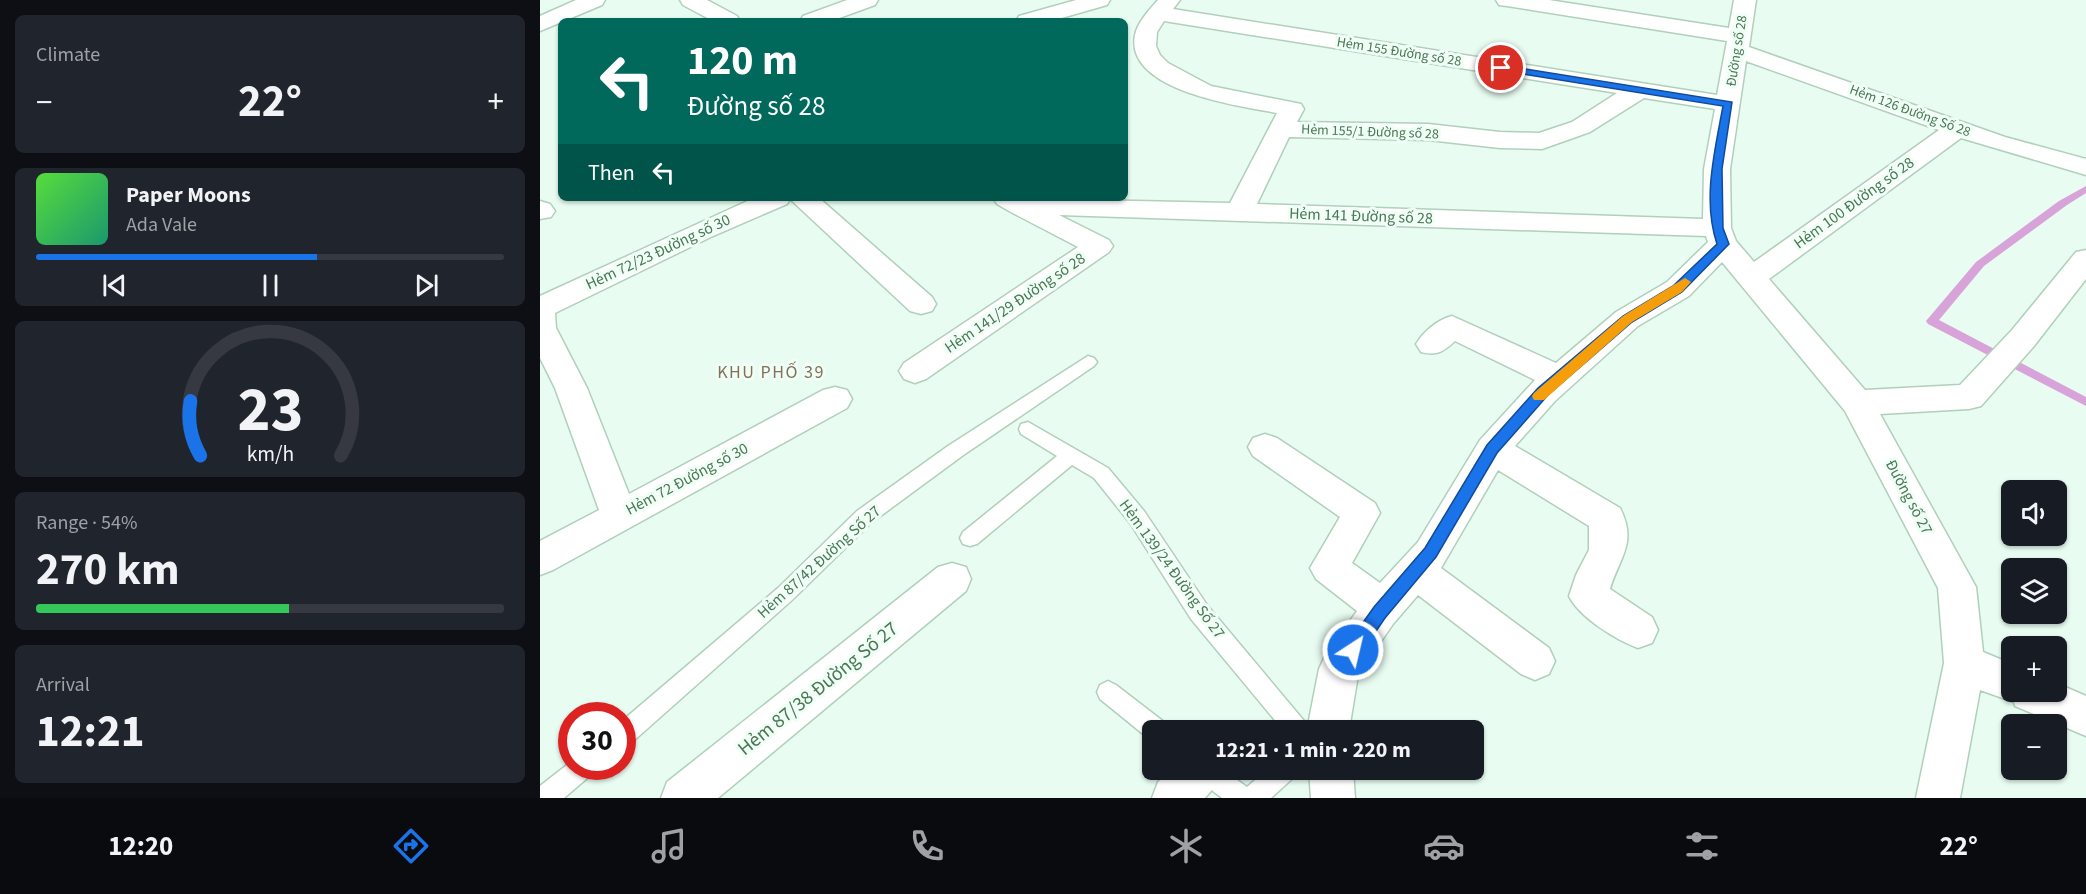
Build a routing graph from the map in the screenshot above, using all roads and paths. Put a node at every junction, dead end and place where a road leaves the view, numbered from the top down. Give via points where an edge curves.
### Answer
1 (594, 0) edge
2 (691, 0) edge
3 (867, 0) edge
4 (1099, 0) edge
5 (1507, 0) edge
6 (1745, 0) edge
7 (1163, 7) edge
8 (724, 18) edge
9 (819, 18) edge
10 (1038, 18) edge
11 (540, 24) edge
12 (1128, 24) edge
13 (1737, 43) junction
14 (1638, 90) junction
15 (1729, 104) junction
16 (1958, 128) junction
17 (1280, 129) junction
18 (2086, 167) edge
19 (770, 201) edge
20 (806, 201) edge
21 (1013, 201) edge
22 (1240, 212) junction
23 (1720, 236) junction
24 (2086, 258) edge
25 (1751, 278) junction
26 (921, 304) dead end
27 (540, 309) edge
28 (1432, 344) dead end
29 (546, 353) edge
30 (1088, 362) dead end
31 (915, 371) dead end
32 (1559, 378) junction
33 (835, 399) dead end
34 (1857, 403) junction
35 (1028, 429) dead end
36 (1265, 447) dead end
37 (1492, 449) junction
38 (1071, 454) junction
39 (619, 516) junction
40 (970, 538) dead end
41 (540, 559) edge
42 (1415, 571) junction
43 (952, 579) dead end
44 (1384, 608) junction
45 (1638, 630) dead end
46 (1535, 661) dead end
47 (1964, 663) junction
48 (2001, 679) edge
49 (1108, 692) dead end
50 (2053, 702) edge
51 (2086, 716) edge
52 (1143, 720) edge
53 (1289, 720) edge
54 (1334, 720) edge
55 (636, 725) edge
56 (567, 780) edge
57 (1192, 780) edge
58 (1216, 780) edge
59 (1274, 780) edge
60 (545, 798) edge
61 (683, 798) edge
62 (1174, 798) edge
63 (1242, 798) edge
64 (1253, 798) edge
65 (1938, 798) edge

1 - 11 street
2 - 8 street
3 - 9 street
4 - 10 street
5 - 13 street, Hẻm 126 Đường Số 28
6 - 13 street, Đường số 28
7 - 12 street
7 - 14 street, Hẻm 155 Đường số 28
7 - 17 street, Hẻm 155/1 Đường số 28 via 1146,32 1149,58 1204,92 1292,109
13 - 15 street, Đường số 28
13 - 16 street, Hẻm 126 Đường Số 28
14 - 15 street, Hẻm 155 Đường số 28
14 - 17 street, Hẻm 155/1 Đường số 28 via 1581,127 1542,141 1428,132
15 - 23 street, Đường số 28 via 1717,169
16 - 18 street, Hẻm 126 Đường Số 28
16 - 25 street, Hẻm 100 Đường số 28
17 - 22 street
19 - 27 street, Hẻm 72/23 Đường số 30
20 - 26 street
21 - 22 street, Hẻm 141 Đường số 28
21 - 31 street, Hẻm 141/29 Đường số 28 via 1100,246
22 - 23 street, Hẻm 141 Đường số 28
23 - 25 street, Đường số 27
23 - 32 street via 1678,289 1627,319
24 - 34 street via 1969,398
25 - 34 street, Đường số 27
27 - 29 street, Hẻm 72/23 Đường số 30
28 - 32 street via 1452,327
29 - 39 street, Hẻm 72/23 Đường số 30 via 571,388
30 - 55 lane, Hẻm 87/42 Đường Số 27 via 964,444 864,517 785,594
32 - 37 street
33 - 39 street, Hẻm 72 Đường số 30
34 - 47 street, Đường số 27 via 1957,587
35 - 38 lane, Hẻm 139/24 Đường Số 27
36 - 44 street via 1362,513 1329,567
37 - 42 street via 1431,553
37 - 45 street via 1607,519 1608,552 1594,575 1588,596
38 - 40 lane
38 - 53 lane, Hẻm 139/24 Đường Số 27 via 1101,473 1137,517 1199,612
39 - 41 street, Hẻm 72 Đường số 30
42 - 44 street
42 - 46 street
43 - 61 street, Hẻm 87/38 Đường Số 27
44 - 54 street via 1339,669
47 - 48 street
47 - 65 street, Đường số 27
49 - 52 lane
50 - 51 street
56 - 60 lane
57 - 62 street
58 - 63 lane
59 - 64 lane

